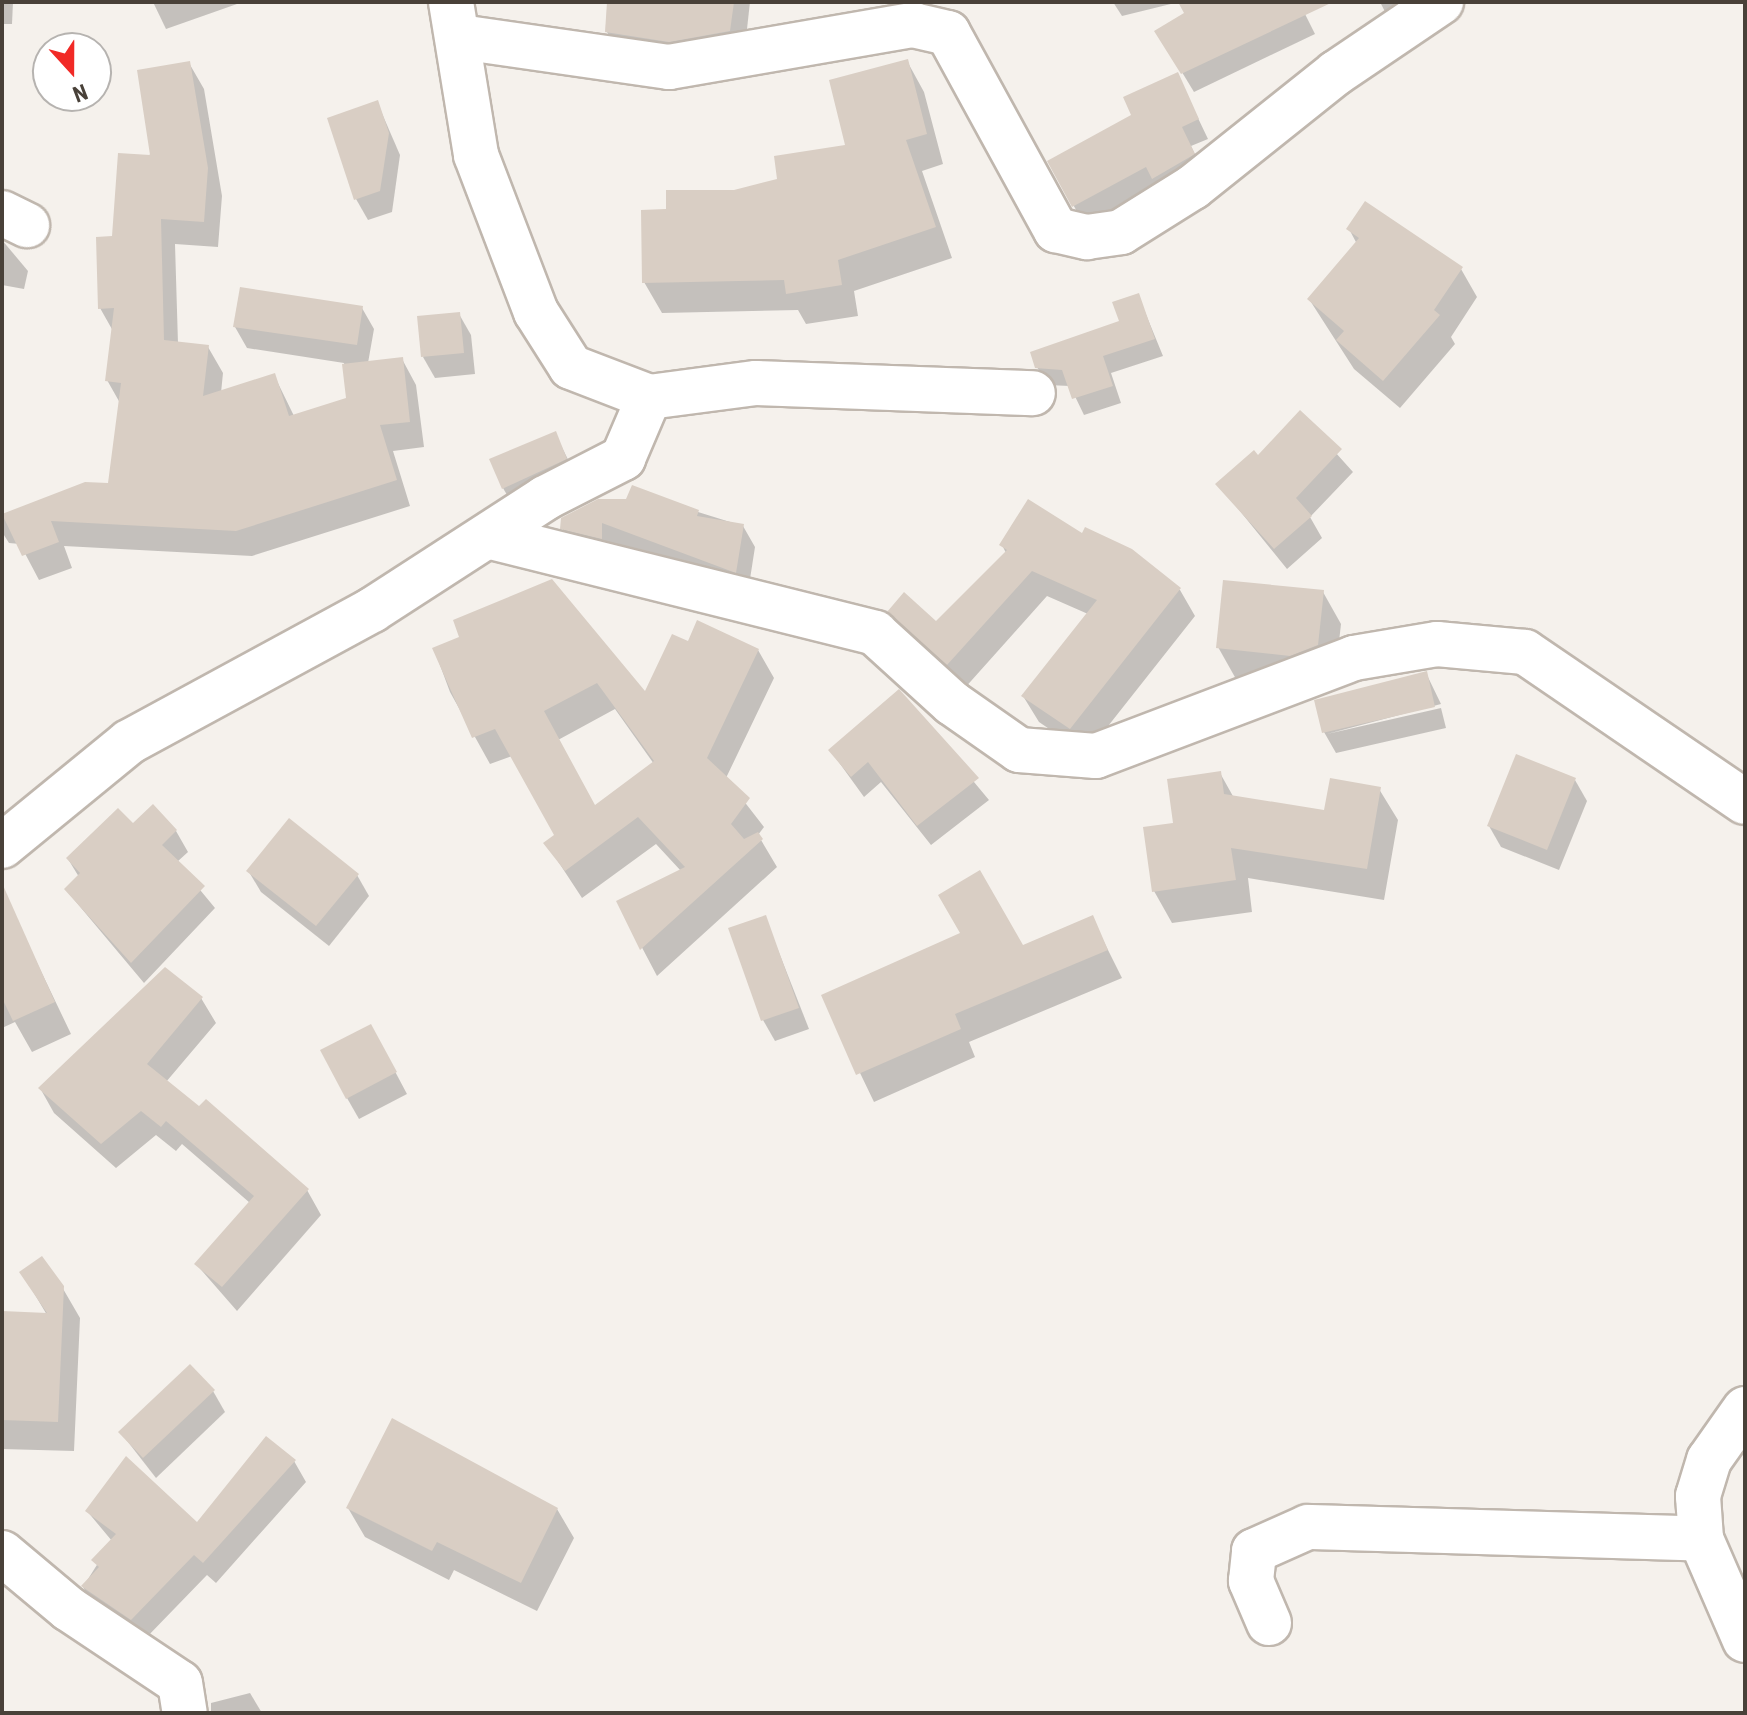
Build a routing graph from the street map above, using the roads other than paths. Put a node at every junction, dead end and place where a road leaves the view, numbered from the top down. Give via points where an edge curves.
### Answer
1 (950, 2) edge
2 (1441, 2) edge
3 (456, 20) edge
4 (913, 25) junction
5 (1033, 393) dead end
6 (649, 397) junction
7 (491, 537) junction
8 (1745, 802) edge
9 (2, 846) edge
10 (1745, 1409) edge
11 (1701, 1539) junction
12 (2, 1553) edge
13 (1269, 1623) dead end
14 (1745, 1640) edge
15 (185, 1713) edge

1 - 4 street
2 - 4 street via 1336,73 1193,187 1121,232 1087,237 1056,230 948,33
3 - 4 street via 669,67
3 - 6 street via 476,155 536,312 571,367
5 - 6 street via 756,383
6 - 7 street via 623,458 545,498
7 - 8 street via 875,633 952,703 1019,750 1096,756 1354,658 1437,644 1525,652
7 - 9 street via 129,742
10 - 11 street via 1709,1460 1698,1496
11 - 13 street via 1308,1527 1254,1551 1251,1581
11 - 14 street
12 - 15 street via 69,1609 180,1683

